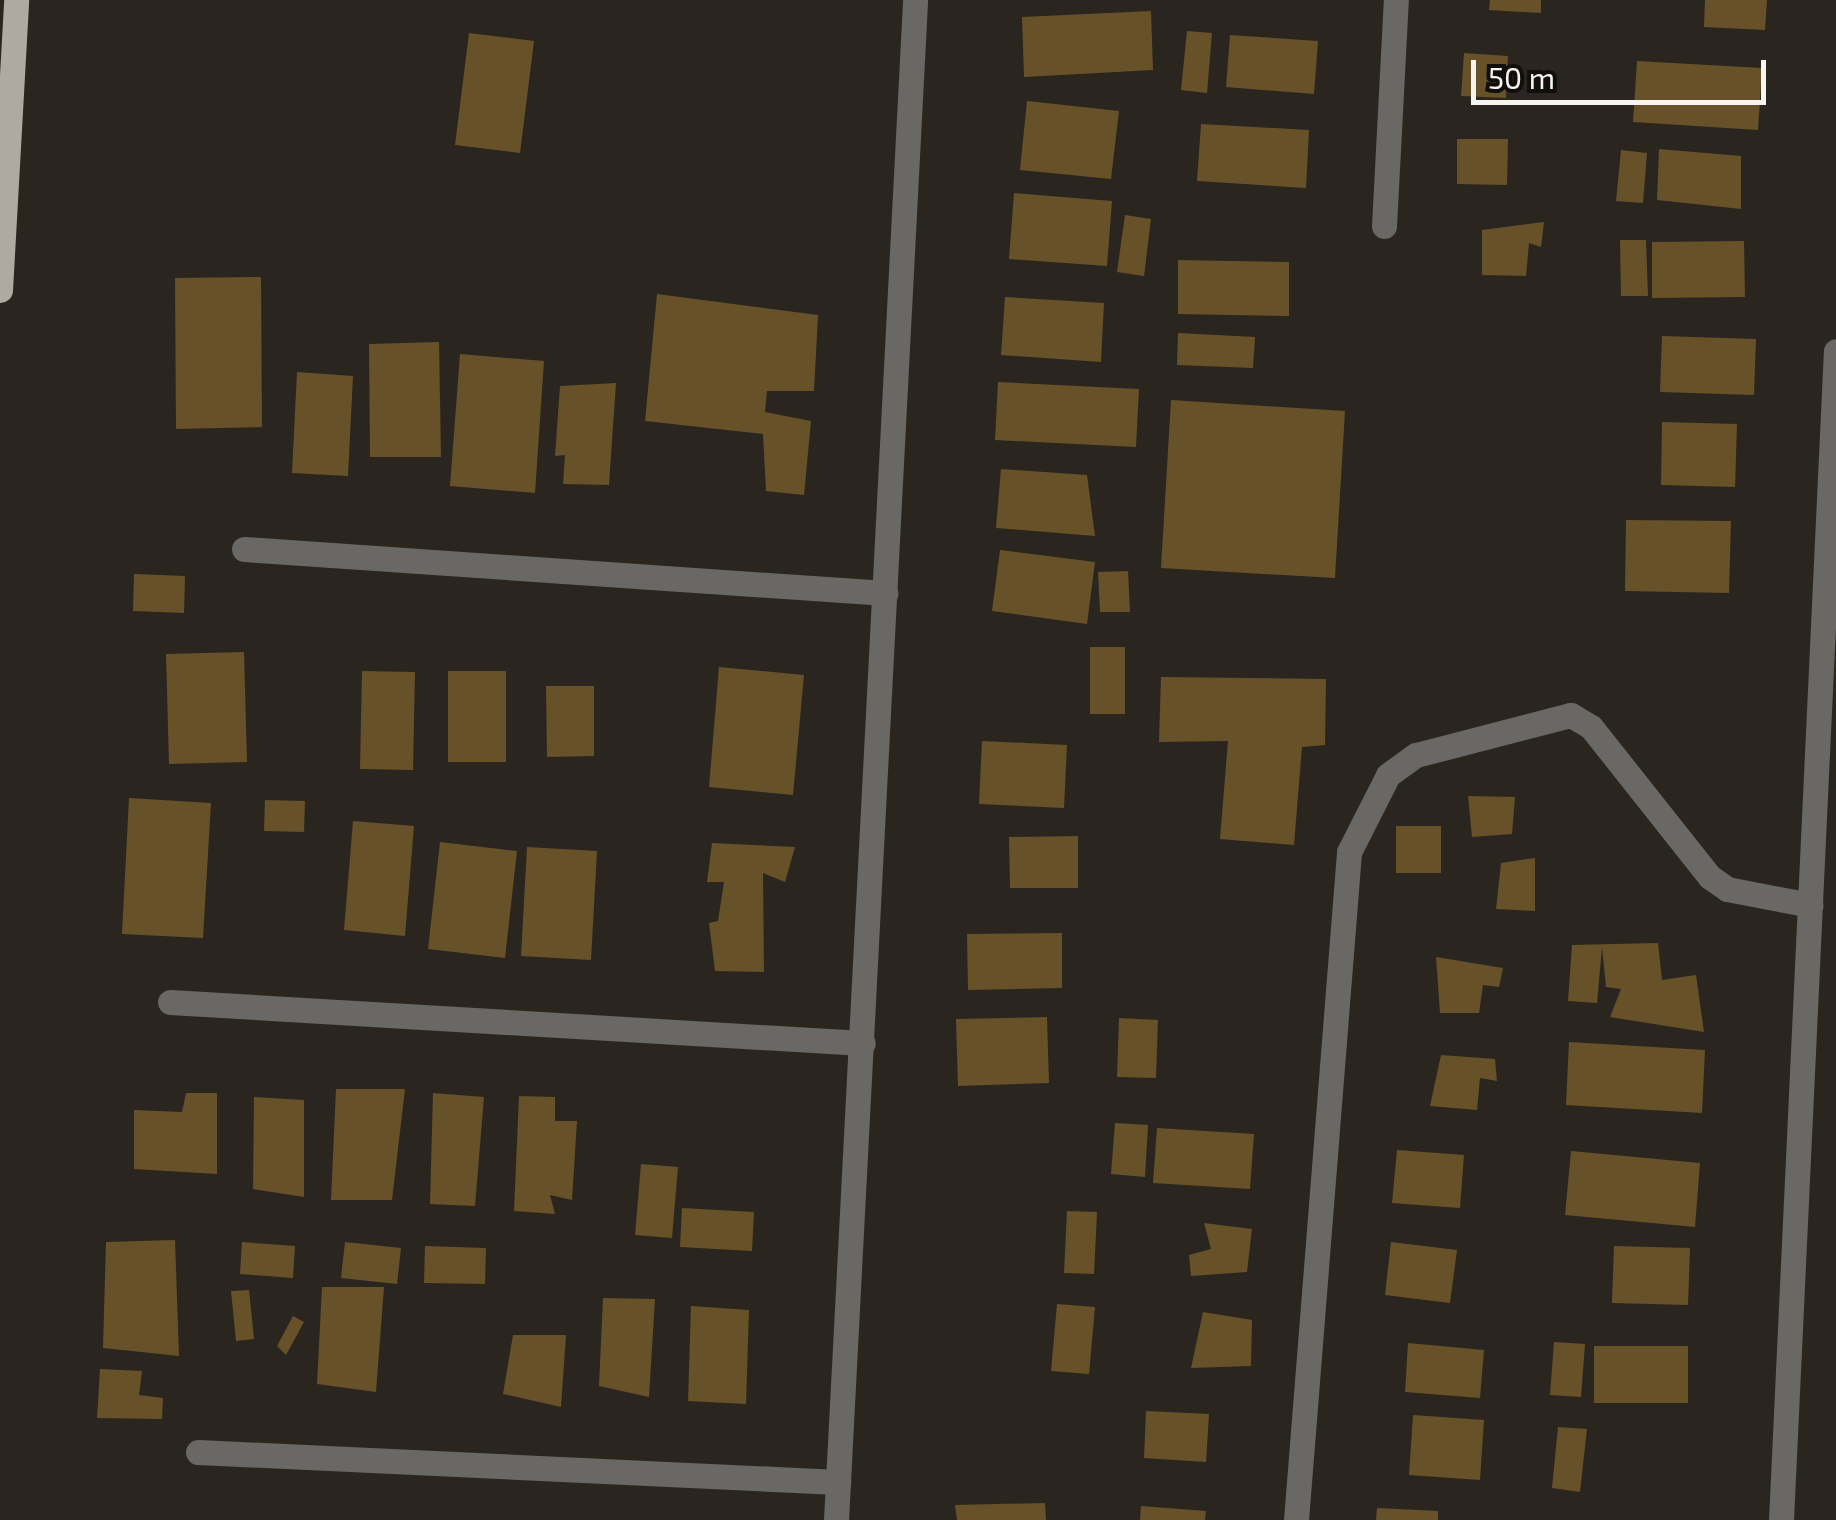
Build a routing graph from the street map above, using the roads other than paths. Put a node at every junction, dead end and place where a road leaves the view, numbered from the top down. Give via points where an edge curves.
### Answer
1 (16, 0) edge
2 (915, 0) edge
3 (1396, 0) edge
4 (1384, 226) dead end
5 (0, 290) edge
6 (1836, 352) edge
7 (244, 549) dead end
8 (885, 594) junction
9 (1810, 905) junction
10 (170, 1002) dead end
11 (863, 1043) junction
12 (198, 1452) dead end
13 (838, 1482) junction
14 (836, 1520) edge
15 (1296, 1520) edge
16 (1782, 1520) edge

1 - 5 main road
2 - 8 street
3 - 4 street
6 - 9 street
7 - 8 street
8 - 11 street
9 - 15 street via 1727,889 1710,877 1592,727 1571,715 1416,755 1388,775 1349,852
9 - 16 street
10 - 11 street
11 - 13 street
12 - 13 street
13 - 14 street

